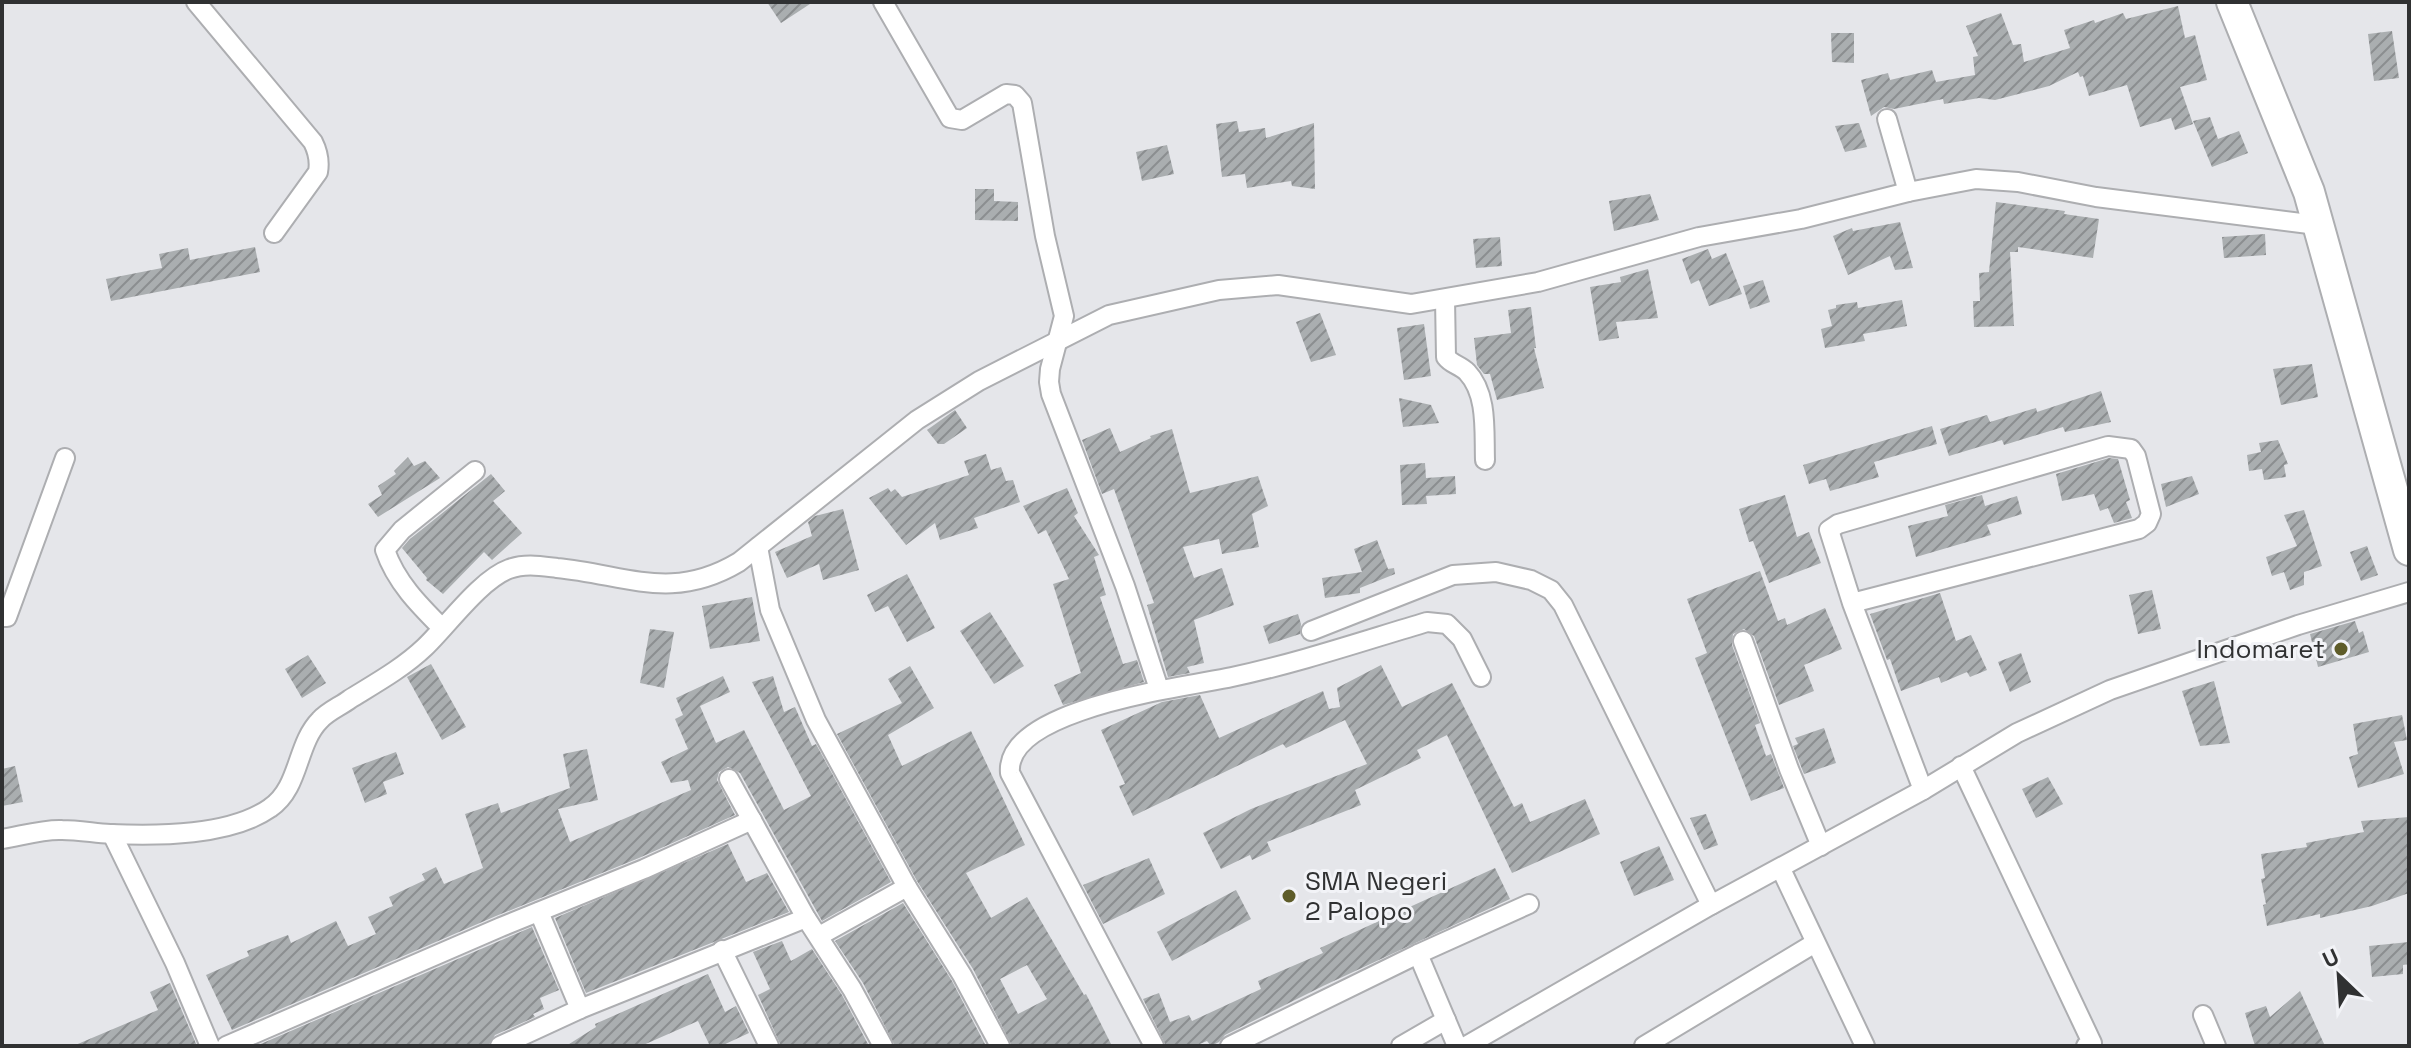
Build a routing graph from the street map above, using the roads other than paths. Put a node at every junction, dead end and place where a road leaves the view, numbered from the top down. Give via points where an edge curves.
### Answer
1 (196, 2) edge
2 (883, 2) edge
3 (2232, 2) edge
4 (1887, 119) dead end
5 (1907, 190) junction
6 (2317, 225) junction
7 (274, 233) dead end
8 (1445, 299) junction
9 (1058, 340) junction
10 (65, 458) dead end
11 (1485, 460) dead end
12 (475, 471) dead end
13 (758, 547) junction
14 (2409, 550) edge
15 (2409, 592) edge
16 (1852, 603) junction
17 (2, 617) edge
18 (442, 628) junction
19 (1311, 631) dead end
20 (1743, 641) dead end
21 (1481, 677) dead end
22 (1159, 689) junction
23 (1961, 766) junction
24 (729, 779) dead end
25 (1923, 790) junction
26 (752, 820) junction
27 (112, 834) junction
28 (2, 839) edge
29 (1821, 846) junction
30 (1781, 869) junction
31 (907, 887) junction
32 (1529, 904) dead end
33 (1711, 905) junction
34 (539, 912) junction
35 (806, 918) junction
36 (819, 936) junction
37 (1815, 943) junction
38 (722, 950) junction
39 (1418, 954) junction
40 (580, 1009) junction
41 (2203, 1015) dead end
42 (1446, 1020) junction
43 (541, 1029) junction
44 (210, 1046) edge
45 (226, 1046) edge
46 (500, 1046) edge
47 (551, 1046) edge
48 (769, 1046) edge
49 (883, 1046) edge
50 (1000, 1046) edge
51 (1154, 1046) edge
52 (1230, 1046) edge
53 (1401, 1046) edge
54 (1457, 1046) edge
55 (1466, 1046) edge
56 (1644, 1046) edge
57 (1865, 1046) edge
58 (2086, 1046) edge
59 (2216, 1046) edge

1 - 7 street via 317,152 318,172
2 - 9 street via 950,118 962,120 1006,94 1022,103 1064,316
3 - 6 highway via 2294,152
4 - 5 street
5 - 6 street via 1994,179
5 - 8 street via 1801,219 1699,237 1538,282
6 - 14 highway
8 - 9 street via 1411,304 1278,285 1219,290 1109,315
8 - 11 street via 1446,357 1466,371 1479,395
9 - 13 street via 917,420
9 - 22 street via 1050,369 1051,394
10 - 17 street via 7,617
12 - 18 street via 385,550 404,586
13 - 18 street via 726,570 683,584 517,567 500,574
13 - 31 street via 770,610 797,677
15 - 23 street via 2110,690
16 - 16 street via 1828,535 1832,527 2108,446 2131,449 2136,456 2151,514 2139,529
16 - 25 street
18 - 27 street via 400,668 321,718 308,735 290,785 270,808 230,826
19 - 33 street via 1453,575 1496,572 1551,590
20 - 29 street
21 - 22 street via 1462,639 1447,624 1427,622 1233,677
22 - 51 street via 1047,725 1022,741 1009,762 1010,773
23 - 25 street
23 - 58 street via 2092,1043
24 - 26 street
25 - 29 street
26 - 34 street
26 - 35 street
27 - 28 street via 59,830
27 - 44 street
29 - 30 street
30 - 33 street
30 - 37 street
31 - 36 street
31 - 50 street
32 - 39 street
33 - 55 street
34 - 40 street
34 - 45 street
35 - 36 street
35 - 38 street
36 - 49 street
37 - 56 street
37 - 57 street
38 - 40 street
38 - 48 street
39 - 42 street
39 - 52 street
40 - 43 street
41 - 59 street
42 - 53 street
42 - 54 street
43 - 46 street
43 - 47 street

